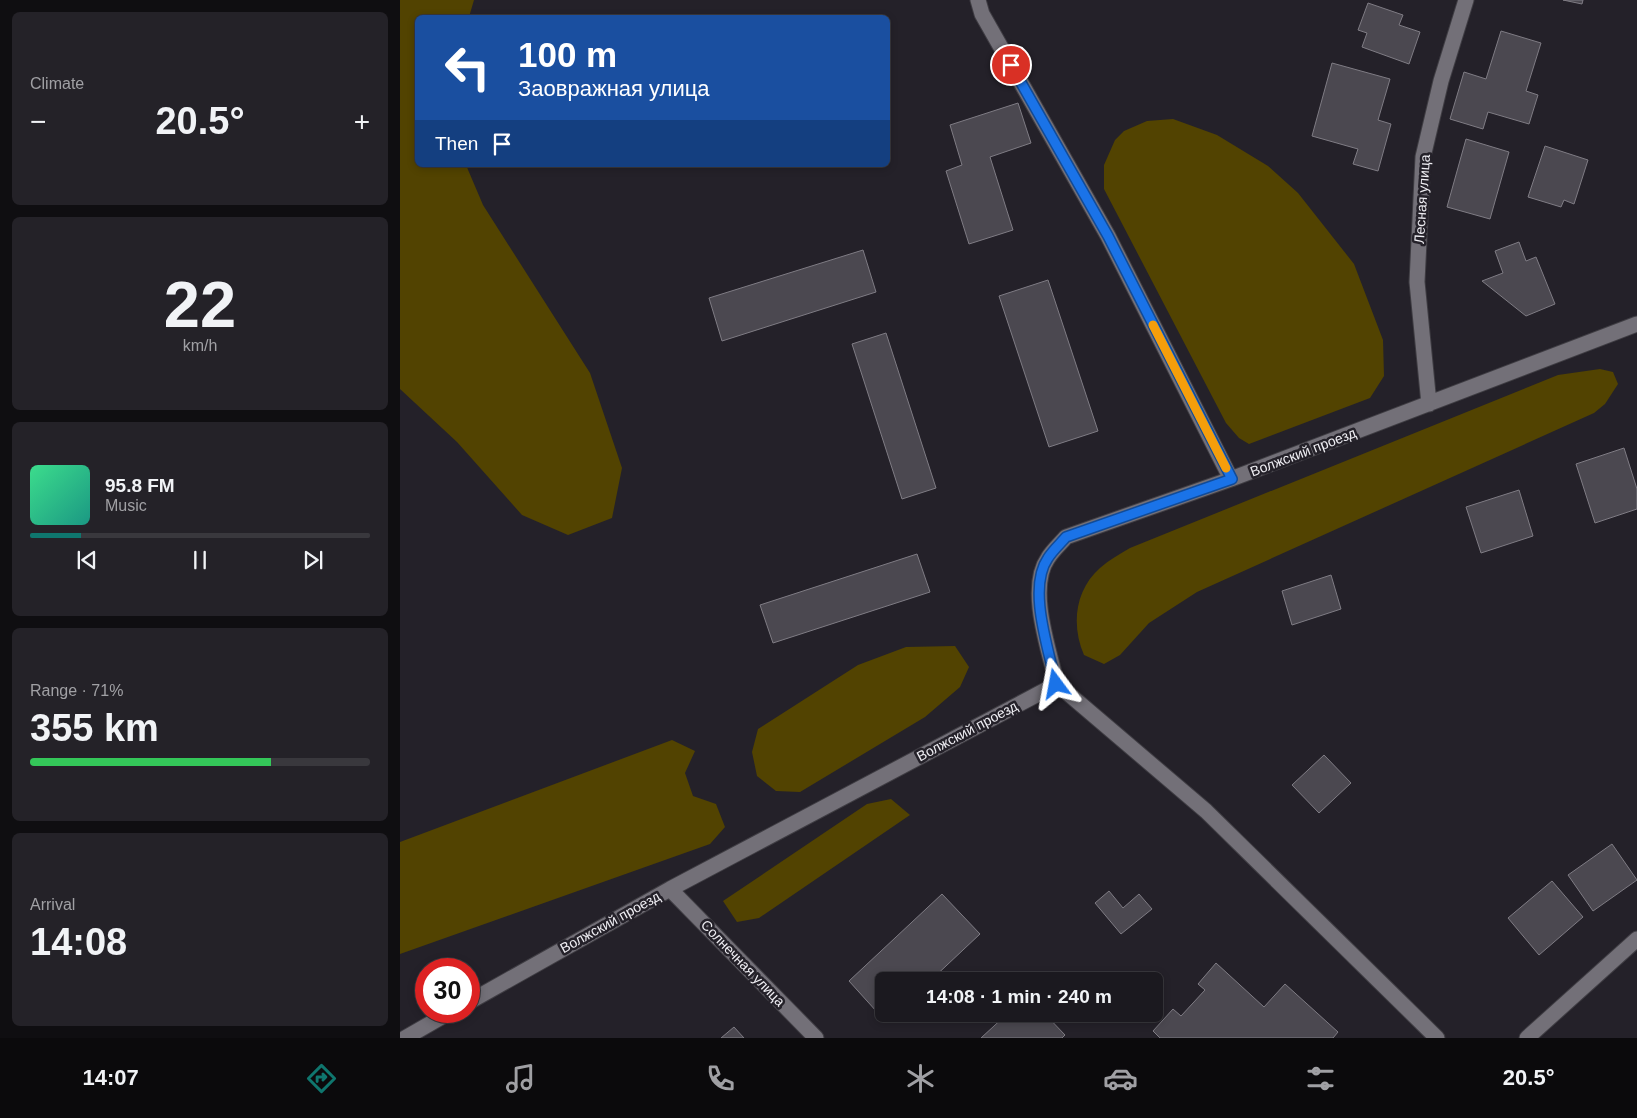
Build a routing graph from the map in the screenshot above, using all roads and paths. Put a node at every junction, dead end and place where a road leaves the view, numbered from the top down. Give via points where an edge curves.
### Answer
1 (978, 0) edge
2 (1466, 0) edge
3 (1637, 324) edge
4 (1429, 404) junction
5 (1232, 479) junction
6 (1056, 684) junction
7 (670, 889) junction
8 (1637, 939) edge
9 (480, 996) edge
10 (431, 1023) edge
11 (405, 1038) edge
12 (816, 1038) edge
13 (1436, 1038) edge
14 (1526, 1038) edge

1 - 5 street via 982,14 1108,236
2 - 4 street, Лесная улица via 1423,157 1417,282
3 - 4 street, Волжский проезд
4 - 5 street, Волжский проезд
5 - 6 street, Волжский проезд via 1066,537 1047,558 1038,585 1040,612
6 - 7 street, Волжский проезд
6 - 13 street via 1206,810
7 - 9 street, Волжский проезд
7 - 12 street, Солнечная улица
8 - 14 street
10 - 11 street

